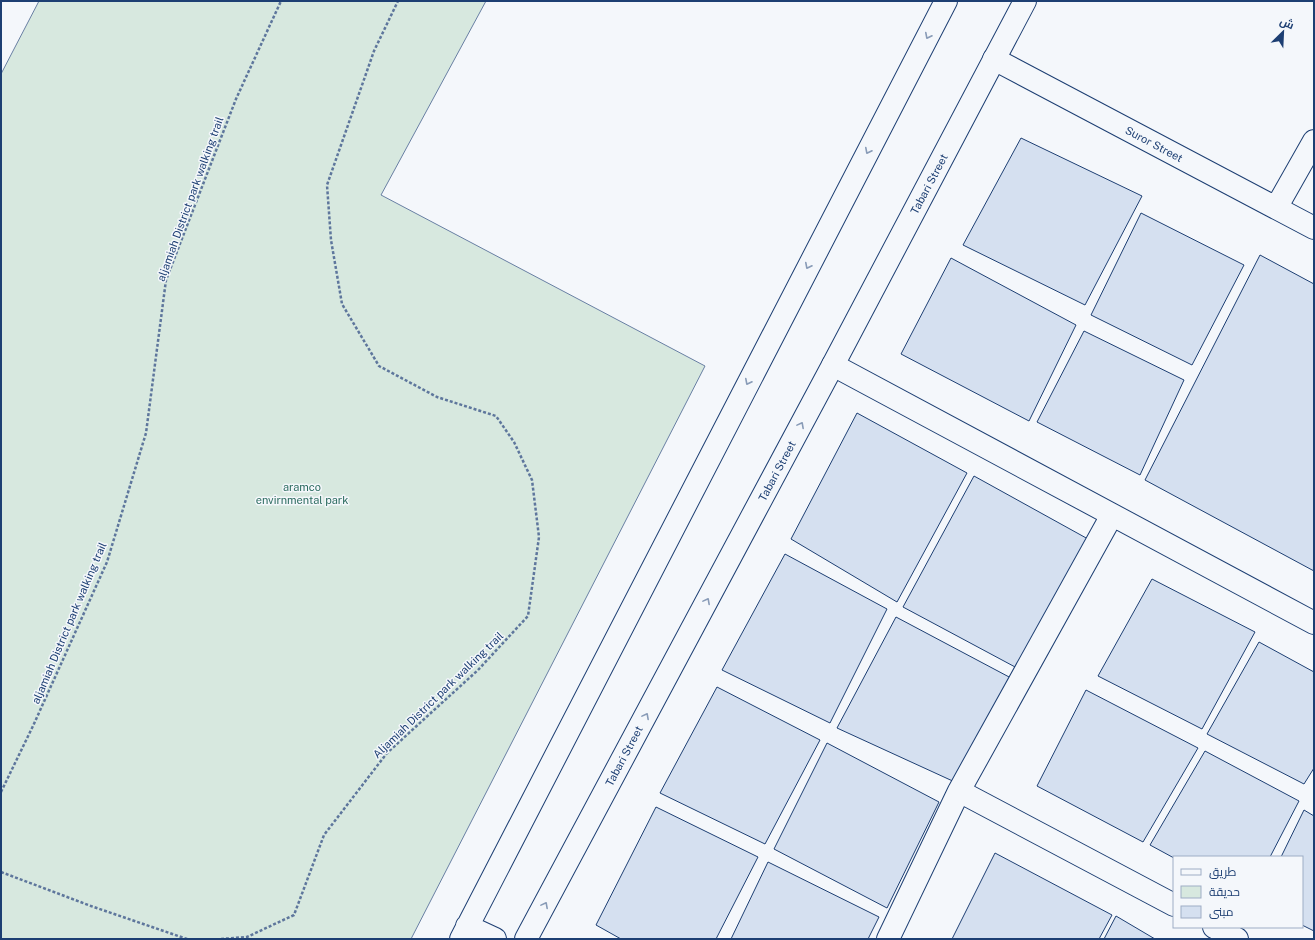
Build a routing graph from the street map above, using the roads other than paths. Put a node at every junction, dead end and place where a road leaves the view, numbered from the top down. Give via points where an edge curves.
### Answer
1 (946, 1) edge
2 (1025, 1) edge
3 (994, 59) junction
4 (1314, 141) edge
5 (1276, 208) junction
6 (1314, 228) edge
7 (833, 365) junction
8 (1112, 515) junction
9 (1314, 623) edge
10 (959, 791) junction
11 (1173, 904) edge
12 (1216, 928) edge
13 (464, 933) edge
14 (495, 939) edge
15 (526, 939) edge
16 (888, 939) edge
17 (1237, 939) edge

1 -> 13 main road
2 - 3 main road, Tabari Street
3 - 5 main road, Suror Street
3 - 7 main road, Tabari Street
4 - 5 main road
5 - 6 main road, Suror Street
7 - 8 main road
15 -> 7 main road, Tabari Street
8 - 9 main road
8 - 10 main road
10 - 11 main road
10 - 16 main road
12 - 17 main road
13 - 14 main road

